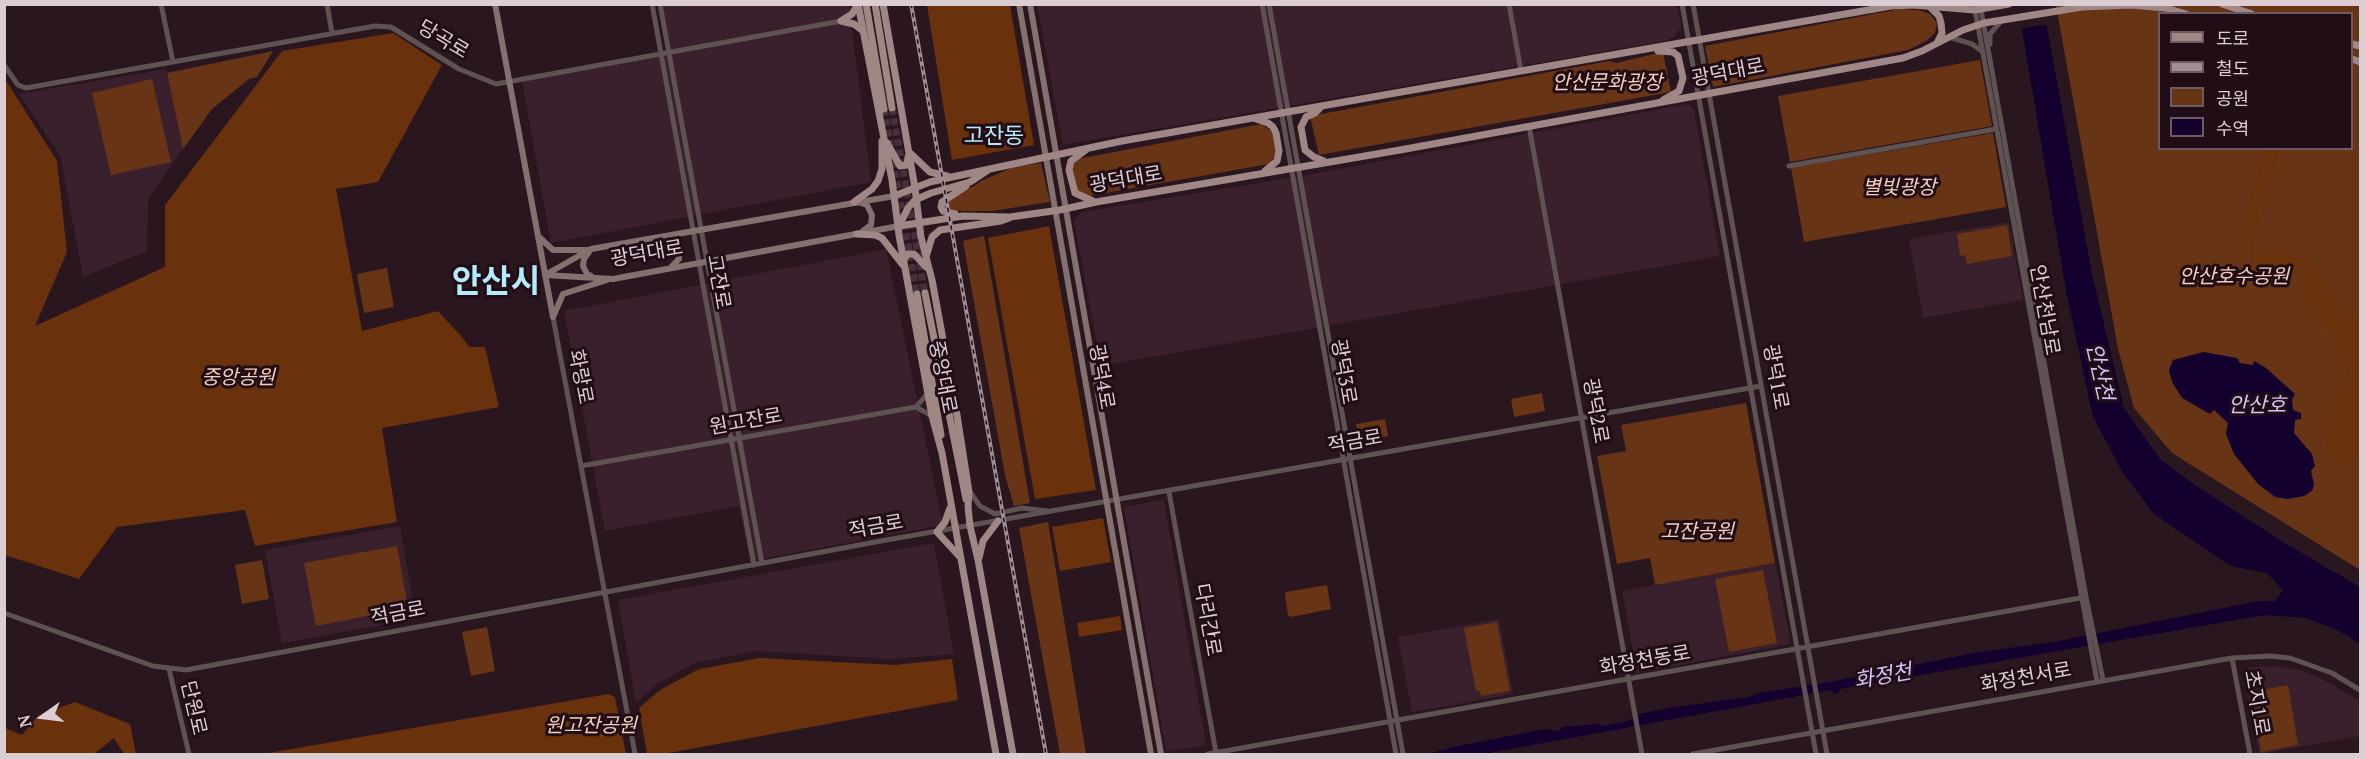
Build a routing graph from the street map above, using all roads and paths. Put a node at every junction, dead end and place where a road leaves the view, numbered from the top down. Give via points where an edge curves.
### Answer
1 (161, 4) edge
2 (327, 4) edge
3 (495, 4) edge
4 (652, 4) edge
5 (660, 4) edge
6 (858, 4) edge
7 (866, 4) edge
8 (875, 4) edge
9 (883, 4) edge
10 (1019, 4) edge
11 (1030, 4) edge
12 (1262, 4) edge
13 (1269, 4) edge
14 (1509, 4) edge
15 (1682, 4) edge
16 (1693, 4) edge
17 (2222, 4) edge
18 (2003, 5) edge
19 (1937, 6) edge
20 (1977, 7) edge
21 (2179, 12) edge
22 (2246, 12) edge
23 (2003, 20) junction
24 (841, 21) junction
25 (1981, 24) junction
26 (863, 31) junction
27 (332, 33) junction
28 (1949, 37) junction
29 (1699, 39) junction
30 (1689, 42) junction
31 (1936, 45) junction
32 (1642, 50) junction
33 (669, 52) junction
34 (1986, 52) junction
35 (661, 54) junction
36 (172, 62) junction
37 (4, 64) edge
38 (1521, 71) junction
39 (510, 83) junction
40 (1709, 94) junction
41 (1698, 95) junction
42 (1653, 105) junction
43 (1321, 107) junction
44 (1285, 113) junction
45 (1254, 118) junction
46 (1529, 126) junction
47 (1996, 129) junction
48 (883, 136) junction
49 (1089, 148) junction
50 (909, 152) junction
51 (1055, 154) junction
52 (1045, 156) junction
53 (1328, 161) junction
54 (1789, 166) dead end
55 (992, 167) junction
56 (1295, 167) junction
57 (1263, 172) junction
58 (952, 177) junction
59 (970, 182) junction
60 (915, 188) junction
61 (894, 196) junction
62 (915, 200) junction
63 (854, 202) junction
64 (1096, 202) junction
65 (1065, 209) junction
66 (1055, 211) junction
67 (963, 216) junction
68 (1010, 217) junction
69 (918, 222) junction
70 (899, 226) junction
71 (697, 231) junction
72 (857, 234) junction
73 (537, 236) junction
74 (663, 237) junction
75 (591, 249) junction
76 (927, 257) junction
77 (904, 260) junction
78 (702, 262) junction
79 (669, 268) junction
80 (905, 268) junction
81 (545, 275) junction
82 (596, 278) junction
83 (613, 279) junction
84 (932, 280) junction
85 (552, 317) junction
86 (1761, 386) junction
87 (1751, 388) junction
88 (928, 393) junction
89 (916, 407) junction
90 (932, 416) junction
91 (1581, 416) junction
92 (739, 438) junction
93 (731, 440) junction
94 (942, 453) junction
95 (1347, 459) junction
96 (580, 466) junction
97 (969, 489) junction
98 (1168, 492) junction
99 (1116, 501) junction
100 (1107, 503) junction
101 (951, 506) junction
102 (968, 507) junction
103 (1055, 511) junction
104 (998, 521) junction
105 (970, 526) junction
106 (954, 528) junction
107 (937, 532) junction
108 (960, 556) junction
109 (978, 560) junction
110 (762, 563) junction
111 (754, 565) junction
112 (604, 592) junction
113 (2084, 598) junction
114 (4, 614) edge
115 (1808, 647) junction
116 (1798, 649) junction
117 (2232, 658) junction
118 (169, 669) junction
119 (1628, 679) junction
120 (2100, 680) junction
121 (2361, 690) edge
122 (1393, 721) junction
123 (1823, 731) junction
124 (1812, 733) junction
125 (1398, 744) junction
126 (1216, 753) edge
127 (189, 754) edge
128 (635, 754) edge
129 (996, 754) edge
130 (1013, 754) edge
131 (1151, 754) edge
132 (1161, 754) edge
133 (1208, 754) edge
134 (1396, 754) edge
135 (1403, 754) edge
136 (1642, 754) edge
137 (1693, 754) edge
138 (1816, 754) edge
139 (1827, 754) edge
140 (2250, 754) edge

1 - 36 street
2 - 27 street
3 - 39 main road, 화랑로
4 - 35 street, 고잔로
5 - 33 street, 고잔로
6 - 24 main road
6 - 26 main road, 중앙대로
7 - 8 main road via 888,108
9 - 50 main road, 중앙대로
10 - 52 main road, 광덕4로
11 - 51 main road, 광덕4로
12 - 44 street, 광덕3로
13 - 44 street, 광덕3로
14 - 38 street
15 - 30 street, 광덕1로
16 - 29 street, 광덕1로
17 - 22 main road
18 - 20 main road, 광덕대로
19 - 20 main road, 광덕대로
19 - 29 main road, 광덕대로 via 1891,6
19 - 31 main road via 1942,33
20 - 25 street, 안산천남로
21 - 23 main road, 광덕대로 via 2130,5 2082,7
23 - 25 main road, 광덕대로
23 - 34 street via 1990,34
24 - 26 main road
24 - 33 street, 당곡로
25 - 28 main road, 광덕대로
25 - 34 street, 안산천남로
26 - 48 main road, 중앙대로
27 - 36 street, 당곡로
27 - 39 street, 당곡로 via 391,27 477,78 496,84
28 - 31 main road, 광덕대로
28 - 34 street
29 - 30 main road, 광덕대로
29 - 40 street, 광덕1로
30 - 32 main road, 광덕대로
30 - 41 street, 광덕1로
31 - 40 main road, 광덕대로 via 1903,58
32 - 38 main road, 광덕대로
32 - 42 main road via 1673,52 1680,62 1683,78 1679,91
33 - 35 street, 당곡로
33 - 71 street, 고잔로
34 - 47 street, 안산천남로
34 - 113 street, 안산천남로
35 - 39 street, 당곡로
35 - 71 street, 고잔로
36 - 37 street, 당곡로 via 26,88 18,85
38 - 43 main road, 광덕대로
39 - 73 main road, 화랑로
40 - 41 main road, 광덕대로
40 - 86 street, 광덕1로
41 - 42 main road, 광덕대로
41 - 87 street, 광덕1로
42 - 46 main road, 광덕대로
43 - 44 main road, 광덕대로
43 - 53 main road via 1305,117 1301,128 1308,154
44 - 45 main road, 광덕대로
44 - 56 street, 광덕3로
45 - 49 main road, 광덕대로
45 - 57 main road via 1272,127 1279,151 1277,161
46 - 53 main road, 광덕대로
46 - 91 street, 광덕2로
47 - 54 street
47 - 113 street, 안산천남로
48 - 50 main road via 901,167 908,164
48 - 61 main road, 중앙대로
48 - 63 main road via 878,181
49 - 51 main road, 광덕대로
49 - 64 main road via 1071,161 1069,170 1075,194
50 - 58 main road via 930,172
50 - 60 main road, 중앙대로
51 - 52 main road, 광덕대로
51 - 65 main road, 광덕4로
52 - 55 main road, 광덕대로
52 - 66 main road, 광덕4로
53 - 56 main road, 광덕대로
55 - 58 main road, 광덕대로
55 - 59 main road
56 - 57 main road, 광덕대로
56 - 95 street, 광덕3로
57 - 64 main road, 광덕대로
58 - 60 main road, 광덕대로
59 - 62 main road
59 - 67 main road via 941,204 946,212
60 - 61 main road, 광덕대로
60 - 62 main road, 중앙대로
61 - 63 main road, 광덕대로
61 - 70 main road, 중앙대로
62 - 69 main road, 중앙대로
62 - 70 main road
63 - 71 main road, 광덕대로
63 - 72 main road via 867,205 872,214 871,225
64 - 65 main road, 광덕대로
65 - 66 main road, 광덕대로
65 - 99 main road, 광덕4로
66 - 68 main road, 광덕대로
66 - 100 main road, 광덕4로
67 - 68 main road, 광덕대로
67 - 69 main road, 광덕대로
68 - 76 main road via 940,230 932,237
69 - 70 main road, 광덕대로
69 - 76 main road, 중앙대로
70 - 72 main road, 광덕대로
70 - 77 main road, 중앙대로
71 - 74 main road, 광덕대로
71 - 78 street, 고잔로
72 - 78 main road, 광덕대로
72 - 80 main road via 882,238
73 - 75 main road via 553,250
73 - 81 main road, 화랑로
74 - 75 main road, 광덕대로
74 - 79 main road via 674,240 678,249 679,260
75 - 81 main road, 광덕대로
75 - 82 main road via 583,266 587,274
76 - 84 main road, 중앙대로
77 - 80 main road, 중앙대로
77 - 84 main road via 908,254 914,254 925,264
78 - 79 main road, 광덕대로
78 - 92 street, 고잔로
78 - 93 street, 고잔로
79 - 83 main road, 광덕대로
80 - 88 main road, 중앙대로
81 - 82 main road, 광덕대로
81 - 85 main road, 화랑로
82 - 83 main road, 광덕대로
83 - 85 main road via 563,294
84 - 97 main road, 중앙대로
85 - 96 street, 화랑로
86 - 87 street, 적금로
86 - 115 street, 광덕1로
87 - 91 street, 적금로
87 - 116 street, 광덕1로
88 - 89 street
88 - 90 main road, 중앙대로
89 - 90 street
89 - 92 street, 원고잔로
90 - 94 main road, 중앙대로
91 - 95 street, 적금로
91 - 119 street, 광덕2로
92 - 93 street, 원고잔로
92 - 110 street, 고잔로
93 - 96 street, 원고잔로
93 - 111 street, 고잔로
94 - 101 main road, 중앙대로
94 - 102 main road via 921,293
95 - 98 street, 적금로
95 - 122 street, 광덕3로
96 - 112 street, 화랑로
97 - 102 main road, 중앙대로
97 - 103 street via 975,501 995,514
98 - 99 street, 적금로
98 - 126 street, 다리간로
99 - 100 street, 적금로
99 - 132 main road, 광덕4로
100 - 103 street, 적금로
100 - 131 main road, 광덕4로
101 - 106 main road, 중앙대로
101 - 107 main road
102 - 105 main road, 중앙대로
103 - 104 street, 적금로
104 - 105 street, 적금로
104 - 109 main road via 983,542
105 - 106 street, 적금로
105 - 109 main road, 중앙대로
106 - 107 street, 적금로
106 - 108 main road, 중앙대로
107 - 108 main road
107 - 110 street, 적금로
108 - 129 main road, 중앙대로
109 - 130 main road, 중앙대로
110 - 111 street, 적금로
111 - 112 street, 적금로
112 - 118 street, 적금로 via 186,670
112 - 128 street, 화랑로
113 - 115 street, 화정천동로
113 - 120 street, 안산천남로
114 - 118 street, 적금로
115 - 116 street, 화정천동로
115 - 123 street, 광덕1로
116 - 119 street, 화정천동로
116 - 124 street, 광덕1로
117 - 120 street, 화정천서로
117 - 121 street, 화정천서로 via 2290,658 2332,673
117 - 140 street, 초지1로
118 - 127 street, 단원로
119 - 122 street, 화정천동로
119 - 136 street, 광덕2로
120 - 123 street, 화정천서로
122 - 125 street, 광덕3로
122 - 126 street, 화정천동로
123 - 124 street, 화정천서로
123 - 139 street, 광덕1로
124 - 137 street, 화정천서로
124 - 138 street, 광덕1로
125 - 134 street
125 - 135 street
126 - 133 street, 화정천동로

